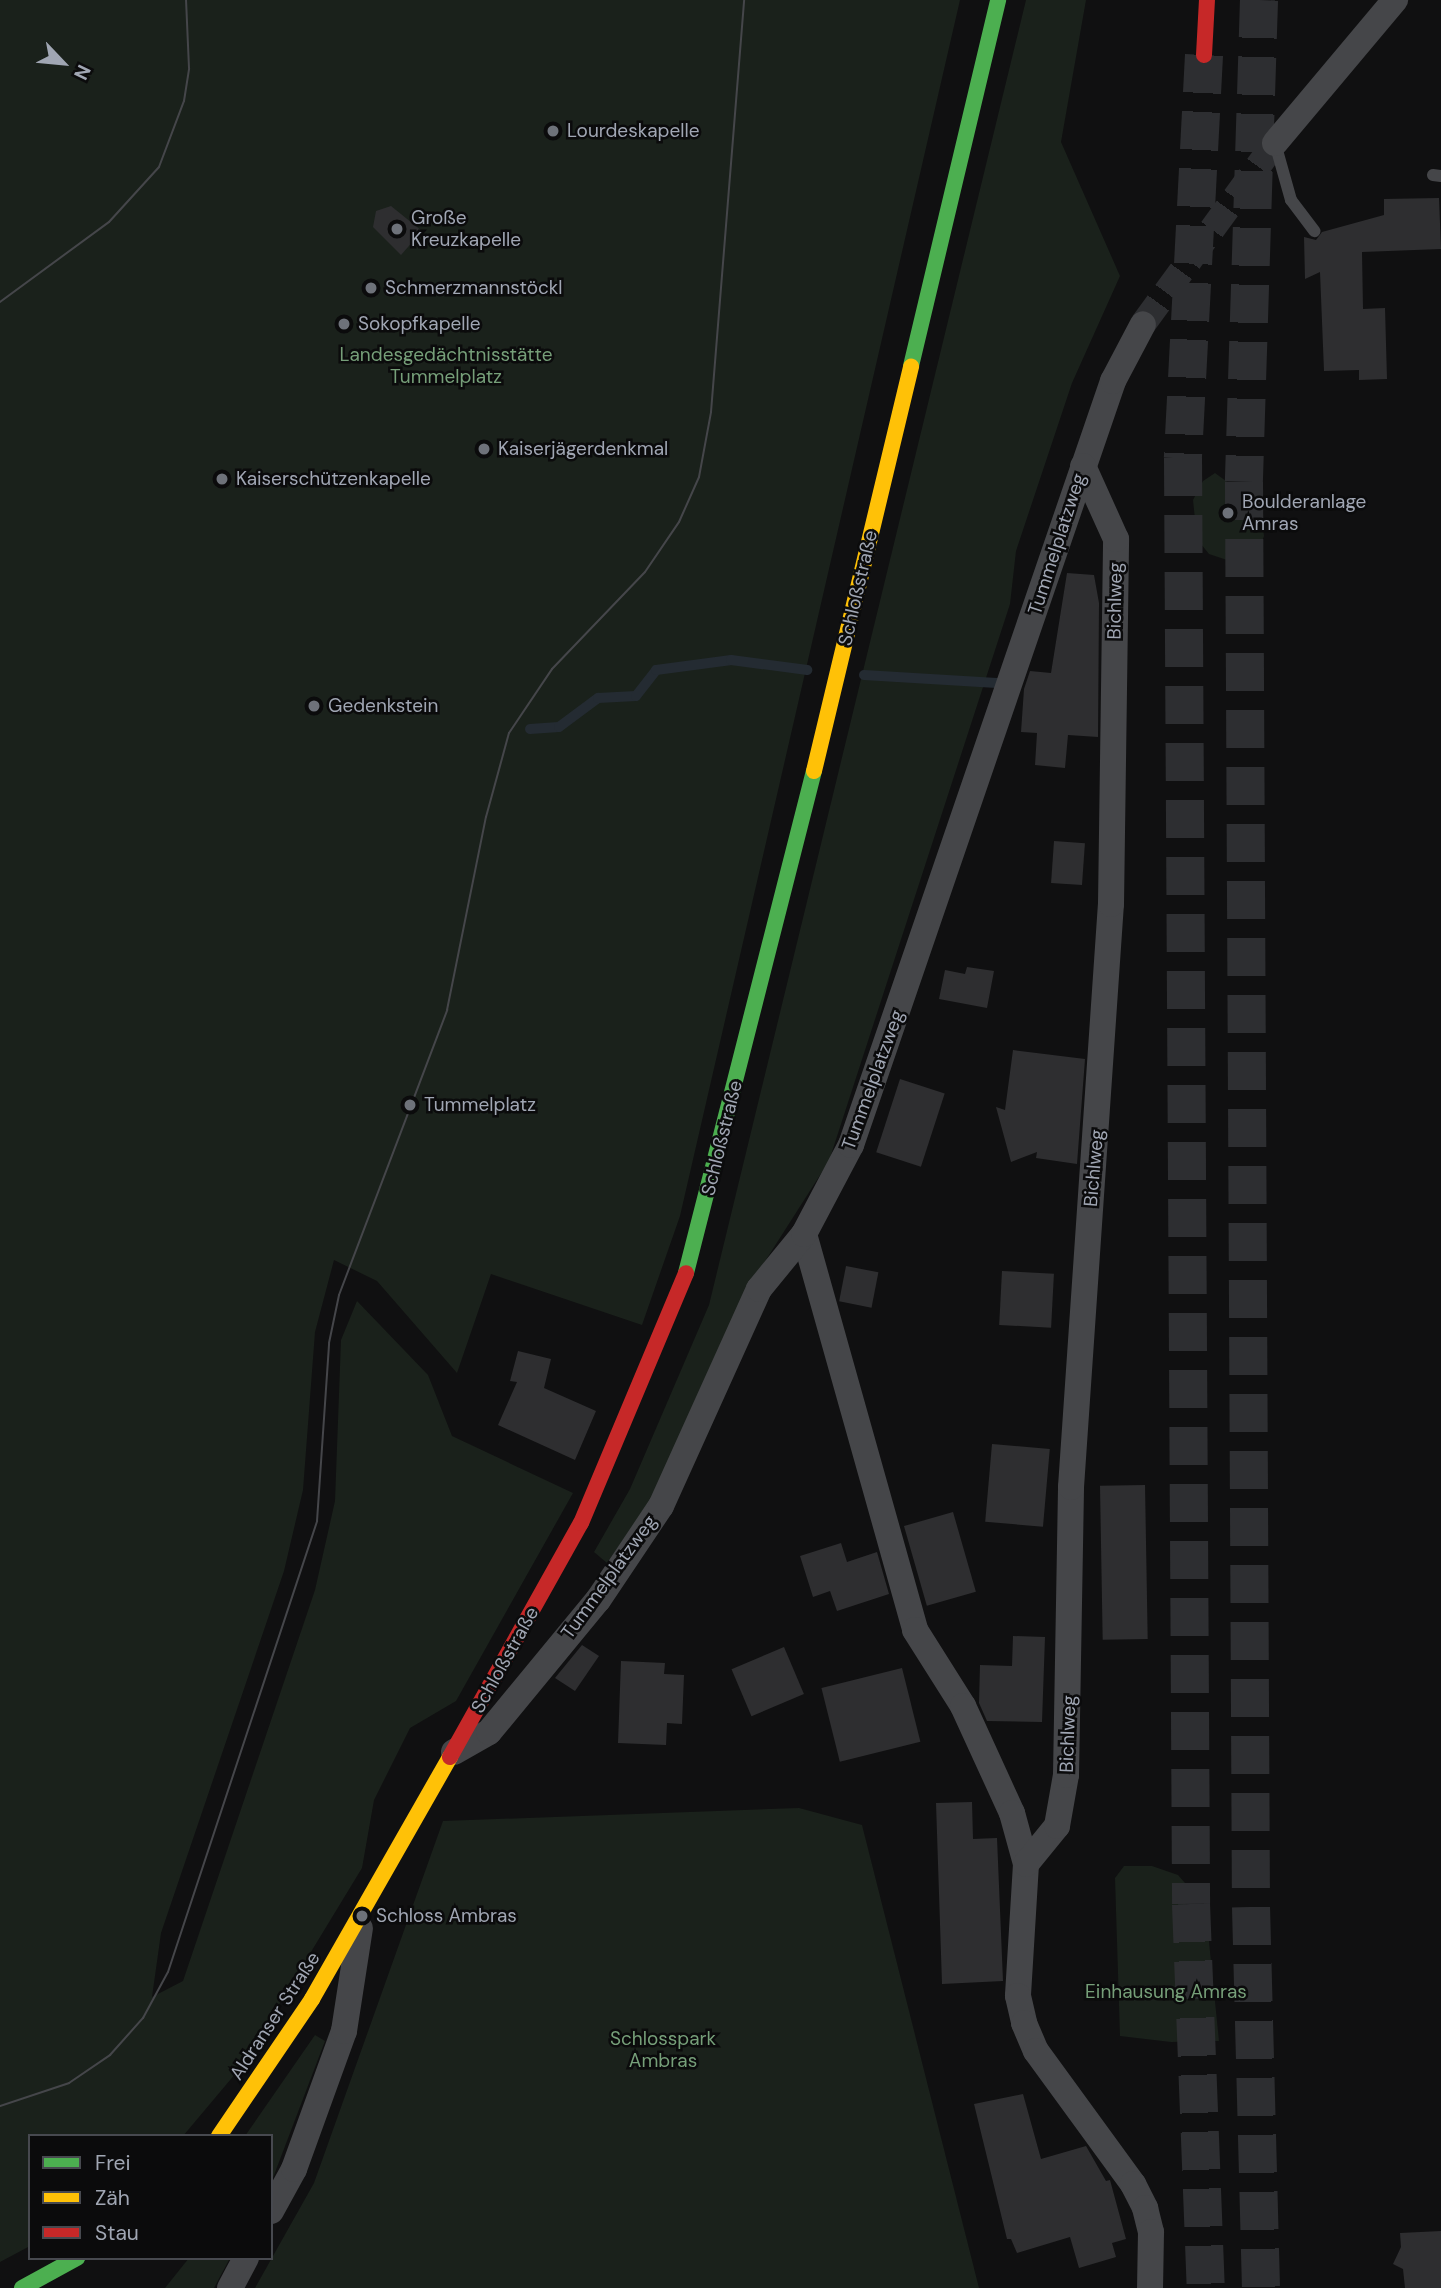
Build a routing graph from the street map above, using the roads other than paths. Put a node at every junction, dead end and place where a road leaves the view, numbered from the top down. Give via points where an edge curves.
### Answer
1 (998, 0) edge
2 (1207, 0) edge
3 (1395, 0) edge
4 (1205, 55) tunnel mouth
5 (1275, 142) joint
6 (1314, 231) dead end
7 (1143, 324) tunnel mouth
8 (1083, 466) junction
9 (804, 1234) junction
10 (454, 1752) junction
11 (1026, 1864) junction
12 (362, 1916) junction
13 (220, 2134) edge
14 (273, 2207) edge
15 (73, 2260) edge
16 (245, 2260) edge
17 (22, 2288) edge
18 (230, 2288) edge
19 (1150, 2288) edge

1 - 10 main road, Schloßstraße via 849,629 679,1297 581,1523
2 - 4 main road
3 - 5 street
5 - 6 lane via 1291,200
7 - 8 street, Tummelplatzweg via 1113,381
8 - 9 street, Tummelplatzweg via 856,1132
8 - 11 street, Bichlweg via 1116,539 1111,904 1071,1487 1066,1775 1057,1826
9 - 10 street, Tummelplatzweg via 759,1289 661,1506 605,1590 489,1732
9 - 11 street via 915,1630 994,1766
10 - 12 main road, Schloßstraße
11 - 19 street via 1018,1996 1024,2023 1036,2051 1133,2184 1145,2208 1151,2232
12 - 13 main road, Aldranser Straße
12 - 14 street, Schloßstraße via 344,2031 294,2169
15 - 17 main road
16 - 18 street

